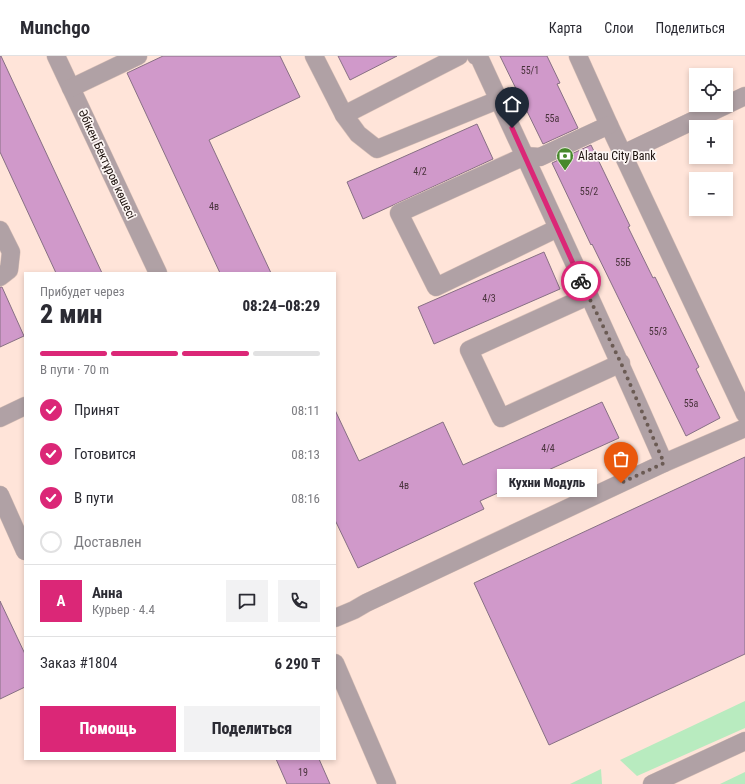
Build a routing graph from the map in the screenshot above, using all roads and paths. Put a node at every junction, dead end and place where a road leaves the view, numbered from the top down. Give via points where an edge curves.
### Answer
1 (56, 56) edge
2 (138, 56) edge
3 (314, 56) edge
4 (459, 56) edge
5 (476, 56) edge
6 (578, 56) edge
7 (71, 88) junction
8 (745, 96) edge
9 (498, 100) junction
10 (344, 115) junction
11 (609, 125) junction
12 (623, 154) junction
13 (525, 156) junction
14 (558, 228) junction
15 (0, 230) edge
16 (158, 272) edge
17 (0, 277) edge
18 (588, 296) junction
19 (621, 363) junction
20 (24, 406) edge
21 (745, 414) edge
22 (0, 418) edge
23 (745, 428) edge
24 (664, 463) junction
25 (0, 495) edge
26 (24, 549) edge
27 (336, 618) edge
28 (336, 665) edge
29 (745, 741) edge
30 (387, 784) edge
31 (652, 784) edge

1 - 7 street, Әбікен Бектұров көшесі
2 - 7 street
3 - 10 street
4 - 10 street
5 - 9 street via 479,57
6 - 11 street
7 - 16 street, Әбікен Бектұров көшесі
8 - 12 street
9 - 10 street via 377,149 358,134
9 - 13 street
11 - 12 street
11 - 13 street via 540,157
12 - 21 street
13 - 14 street
13 - 14 street via 399,214 436,287
14 - 18 street
15 - 17 street via 11,252 9,270
18 - 19 street
18 - 19 street via 469,350 501,418
19 - 24 street
20 - 22 street
23 - 24 street
24 - 27 street
25 - 26 street
28 - 30 street
29 - 31 street

